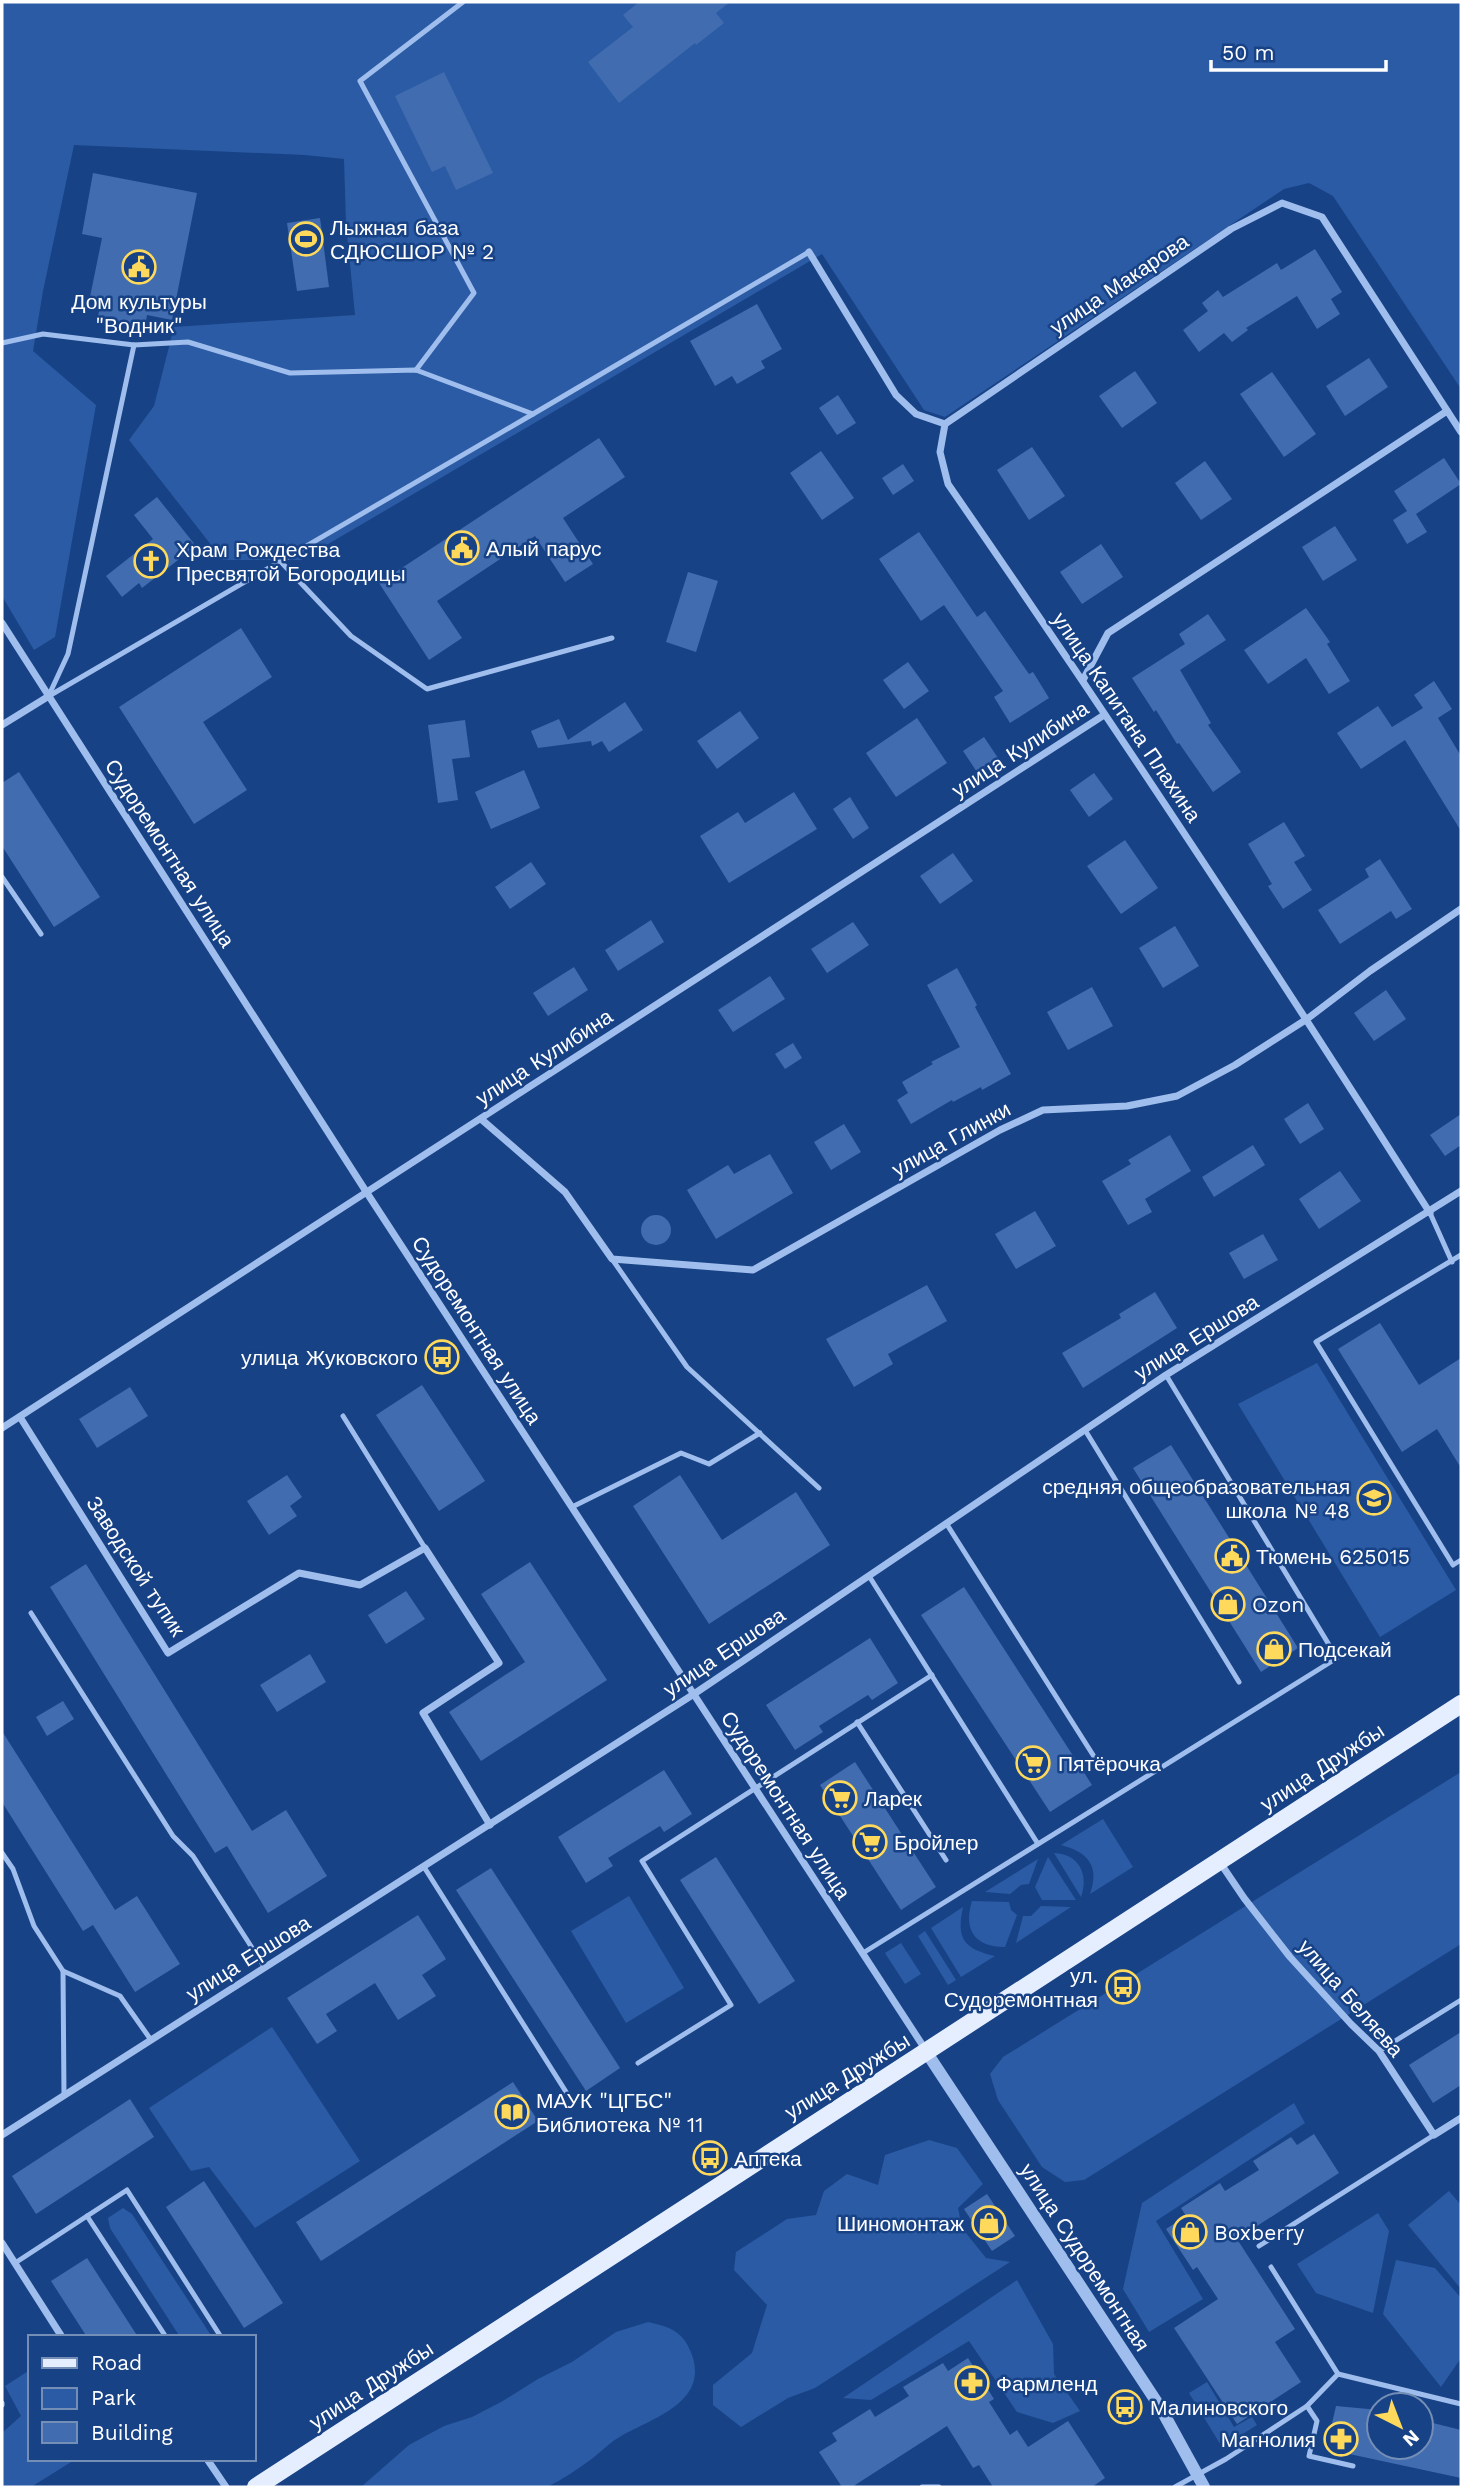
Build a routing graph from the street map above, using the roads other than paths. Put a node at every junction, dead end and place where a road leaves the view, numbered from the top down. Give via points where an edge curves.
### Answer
1 (463, 2) edge
2 (810, 252) joint
3 (2, 344) edge
4 (134, 345) junction
5 (416, 370) junction
6 (1447, 411) junction
7 (533, 414) junction
8 (945, 424) junction
9 (1461, 432) edge
10 (281, 562) junction
11 (2, 623) edge
12 (612, 638) dead end
13 (1083, 680) junction
14 (49, 696) junction
15 (1104, 715) junction
16 (2, 725) edge
17 (2, 877) edge
18 (1461, 909) edge
19 (41, 934) dead end
20 (1307, 1019) junction
21 (481, 1119) junction
22 (1461, 1191) edge
23 (367, 1192) junction
24 (1430, 1213) junction
25 (1461, 1255) edge
26 (612, 1259) junction
27 (1452, 1262) junction
28 (1166, 1375) junction
29 (343, 1416) dead end
30 (20, 1417) junction
31 (2, 1428) edge
32 (1085, 1430) junction
33 (760, 1433) junction
34 (819, 1488) dead end
35 (572, 1507) junction
36 (946, 1524) junction
37 (425, 1548) junction
38 (1461, 1560) edge
39 (869, 1576) junction
40 (30, 1614) dead end
41 (932, 1675) junction
42 (1239, 1682) dead end
43 (694, 1695) junction
44 (1461, 1704) edge
45 (857, 1722) junction
46 (1100, 1766) dead end
47 (755, 1788) junction
48 (490, 1825) junction
49 (1038, 1844) junction
50 (2, 1853) edge
51 (946, 1860) dead end
52 (1219, 1860) junction
53 (424, 1867) junction
54 (863, 1954) junction
55 (265, 1968) junction
56 (63, 1971) junction
57 (1461, 2000) edge
58 (151, 2040) junction
59 (1379, 2051) junction
60 (927, 2053) junction
61 (638, 2063) dead end
62 (569, 2095) dead end
63 (64, 2096) junction
64 (1461, 2118) edge
65 (2, 2135) edge
66 (1434, 2135) junction
67 (87, 2216) junction
68 (2, 2243) edge
69 (1259, 2246) dead end
70 (15, 2263) junction
71 (1271, 2267) dead end
72 (61, 2335) edge
73 (165, 2335) edge
74 (220, 2335) edge
75 (1338, 2374) junction
76 (1461, 2404) edge
77 (1307, 2406) junction
78 (208, 2461) edge
79 (1353, 2466) dead end
80 (1198, 2474) junction
81 (226, 2487) edge
82 (256, 2487) edge
83 (922, 2487) edge
84 (939, 2487) edge
85 (1175, 2487) edge
86 (1204, 2487) edge

1 - 5 lane via 360,81 474,293
2 - 7 lane
2 - 8 street via 896,395 916,414
3 - 4 lane via 43,334
4 - 5 lane via 188,342 290,373
4 - 14 lane via 68,654
5 - 7 lane
6 - 8 street, улица Макарова via 1322,217 1282,203 1231,229
6 - 9 street
6 - 13 street, улица Кулибина via 1108,633
7 - 10 lane
8 - 13 street, улица Капитана Плахина via 940,452 948,484
10 - 12 lane via 351,636 427,689
10 - 14 lane
11 - 14 street, Судоремонтная улица
13 - 15 street, улица Капитана Плахина
14 - 16 street
14 - 23 street, Судоремонтная улица
15 - 20 street, улица Капитана Плахина
15 - 21 street, улица Кулибина
17 - 19 lane
18 - 20 street, улица Глинки
20 - 24 street, улица Капитана Плахина
20 - 26 street, улица Глинки via 1177,1096 1127,1106 1042,1110 753,1269
21 - 23 street, улица Кулибина
21 - 26 street via 565,1192
22 - 24 street, улица Ершова
23 - 30 street, улица Кулибина
23 - 35 street, Судоремонтная улица
24 - 27 lane
24 - 28 street, улица Ершова
25 - 27 lane
26 - 33 lane via 687,1367
27 - 38 lane via 1316,1342 1453,1565
28 - 32 street, улица Ершова
28 - 49 lane via 1337,1658
29 - 37 lane
30 - 31 street, улица Кулибина
30 - 37 street, Заводской тупик via 168,1653 299,1573 360,1585
32 - 36 street, улица Ершова
32 - 42 lane
33 - 34 lane
33 - 35 lane via 709,1464 681,1453
35 - 43 street, Судоремонтная улица
36 - 39 street, улица Ершова
36 - 46 lane
37 - 48 street via 499,1663 424,1713
39 - 41 lane
39 - 43 street, улица Ершова
40 - 55 lane via 173,1836 193,1856
41 - 45 lane
41 - 49 lane
43 - 47 street, Судоремонтная улица
43 - 48 street, улица Ершова
44 - 52 main road, улица Дружбы
45 - 47 lane
45 - 51 lane
47 - 54 street, Судоремонтная улица
47 - 61 lane via 642,1861 731,2005
48 - 53 street, улица Ершова
49 - 54 lane
50 - 56 lane via 13,1869 34,1926
52 - 59 street, улица Беляева via 1290,1957
52 - 60 main road, улица Дружбы
53 - 55 street, улица Ершова
53 - 62 lane
54 - 60 street, Судоремонтная улица
55 - 58 street, улица Ершова
56 - 58 lane via 120,1996
56 - 63 lane
57 - 59 lane
58 - 63 street, улица Ершова
59 - 66 street, улица Беляева
60 - 80 street, улица Судоремонтная via 1152,2395
60 - 82 main road, улица Дружбы
63 - 65 street, улица Ершова
64 - 66 street
66 - 69 lane
67 - 70 lane
67 - 73 lane
67 - 74 lane via 127,2190
68 - 70 street
70 - 72 street
71 - 75 lane
75 - 76 lane
75 - 77 lane
77 - 79 lane via 1317,2421 1309,2456
77 - 80 lane
78 - 81 street
80 - 85 lane
80 - 86 street, улица Судоремонтная
83 - 84 lane

